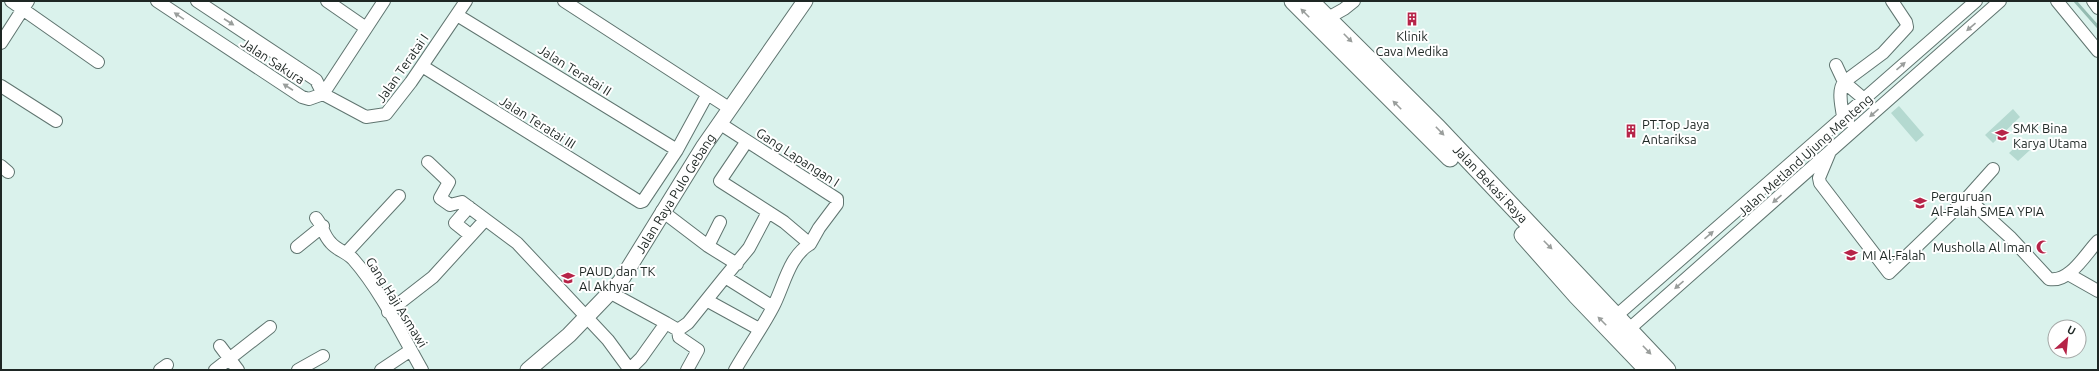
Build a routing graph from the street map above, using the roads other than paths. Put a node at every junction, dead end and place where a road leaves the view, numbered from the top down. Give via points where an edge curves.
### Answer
1 (11, 1) edge
2 (157, 1) edge
3 (196, 1) edge
4 (326, 1) edge
5 (384, 1) edge
6 (466, 1) edge
7 (564, 1) edge
8 (805, 1) edge
9 (1293, 1) edge
10 (1310, 1) edge
11 (1354, 1) edge
12 (1892, 1) edge
13 (1976, 1) edge
14 (2000, 1) edge
15 (2057, 1) edge
16 (2093, 1) edge
17 (26, 5) edge
18 (2098, 8) edge
19 (457, 15) junction
20 (1328, 18) junction
21 (366, 28) junction
22 (1, 43) edge
23 (2098, 51) edge
24 (98, 62) dead end
25 (1836, 65) dead end
26 (422, 66) junction
27 (1844, 82) junction
28 (1, 86) edge
29 (323, 94) junction
30 (707, 95) junction
31 (1864, 99) junction
32 (729, 108) junction
33 (1843, 117) junction
34 (56, 121) dead end
35 (719, 123) junction
36 (1857, 128) junction
37 (747, 141) junction
38 (677, 150) junction
39 (1830, 152) junction
40 (428, 162) dead end
41 (1993, 169) dead end
42 (399, 196) dead end
43 (1967, 198) junction
44 (469, 208) junction
45 (662, 211) junction
46 (768, 212) junction
47 (485, 220) junction
48 (720, 222) dead end
49 (1528, 232) junction
50 (470, 235) junction
51 (2098, 240) edge
52 (810, 244) junction
53 (708, 246) junction
54 (297, 247) dead end
55 (347, 252) junction
56 (737, 264) junction
57 (2068, 274) junction
58 (725, 277) junction
59 (2098, 291) edge
60 (611, 293) junction
61 (708, 301) junction
62 (773, 307) junction
63 (388, 312) junction
64 (1616, 316) junction
65 (586, 317) junction
66 (666, 323) junction
67 (270, 327) dead end
68 (758, 329) junction
69 (678, 330) junction
70 (1628, 330) junction
71 (220, 346) dead end
72 (411, 350) junction
73 (323, 356) dead end
74 (230, 360) junction
75 (692, 368) edge
76 (382, 369) edge
77 (215, 370) edge
78 (238, 370) edge
79 (298, 370) edge
80 (422, 370) edge
81 (528, 370) edge
82 (630, 370) edge
83 (735, 370) edge
84 (1648, 370) edge
85 (1666, 370) edge

1 - 17 street
29 -> 2 street, Jalan Sakura via 309,99 302,97
3 -> 29 street, Jalan Sakura via 316,80
4 - 21 street
5 - 21 street
6 - 19 street, Jalan Teratai I
7 - 30 street
8 - 32 main road, Jalan Raya Pulo Gebang
49 -> 9 highway, Jalan Bekasi Raya
10 - 20 highway, Jalan Bekasi Raya
11 - 20 street
12 - 27 street via 1907,27 1882,53
31 -> 13 street, Jalan Metland Ujung Menteng
14 -> 36 street, Jalan Metland Ujung Menteng
15 - 23 street
16 - 18 street
17 - 22 street
17 - 24 street
19 - 26 street, Jalan Teratai I
19 - 38 street, Jalan Teratai II
20 -> 49 highway, Jalan Bekasi Raya via 1438,128
21 - 29 street
25 - 27 street
26 - 29 street, Jalan Teratai I via 389,112 382,115 366,117
26 - 38 street, Jalan Teratai III via 640,202
27 - 31 street
27 - 33 street via 1841,95
28 - 34 street
30 - 32 street
30 - 38 street
31 - 33 street, Jalan Metland Ujung Menteng
32 - 35 main road, Jalan Raya Pulo Gebang
33 - 36 street
64 -> 33 street, Jalan Metland Ujung Menteng
35 - 37 street, Gang Lapangan I
35 - 45 main road, Jalan Raya Pulo Gebang
36 - 39 street, Jalan Metland Ujung Menteng
37 - 46 street via 720,181
37 - 52 street, Gang Lapangan I via 837,199 837,204
39 - 43 street via 1819,178 1820,183 1889,273
39 -> 70 street, Jalan Metland Ujung Menteng
40 - 44 street via 449,182 440,198 450,205 460,202
41 - 43 street
42 - 55 street
43 - 57 street via 2011,238 2045,276 2054,280
44 - 47 street
44 - 50 street via 456,223
45 - 53 street
45 - 60 main road, Jalan Raya Pulo Gebang via 635,260
46 - 52 street
46 - 56 street
47 - 50 street
47 - 65 street via 517,243
48 - 53 street
49 -> 64 highway, Jalan Bekasi Raya
84 -> 49 highway, Jalan Bekasi Raya via 1577,296
50 - 63 street via 433,277
51 - 57 street
52 - 62 street via 803,248 795,259
53 - 56 street
54 - 55 street, Gang Haji Asmawi via 320,222 331,244
55 - 63 street, Gang Haji Asmawi via 370,282
56 - 58 street
57 - 59 street
58 - 61 street
58 - 62 street
60 - 65 main road, Jalan Raya Pulo Gebang
60 - 66 street
61 - 68 street
61 - 69 street
62 - 68 street
63 - 72 street, Gang Haji Asmawi
64 - 70 highway, Jalan Bekasi Raya
65 - 81 main road, Jalan Raya Pulo Gebang
65 - 82 street via 612,345
66 - 69 street
66 - 82 street
67 - 74 street
68 - 83 street
69 - 75 street via 679,337 698,350
70 -> 85 highway, Jalan Bekasi Raya
71 - 74 street
72 - 76 street
72 - 80 street, Gang Haji Asmawi
73 - 79 street
74 - 77 street
74 - 78 street

